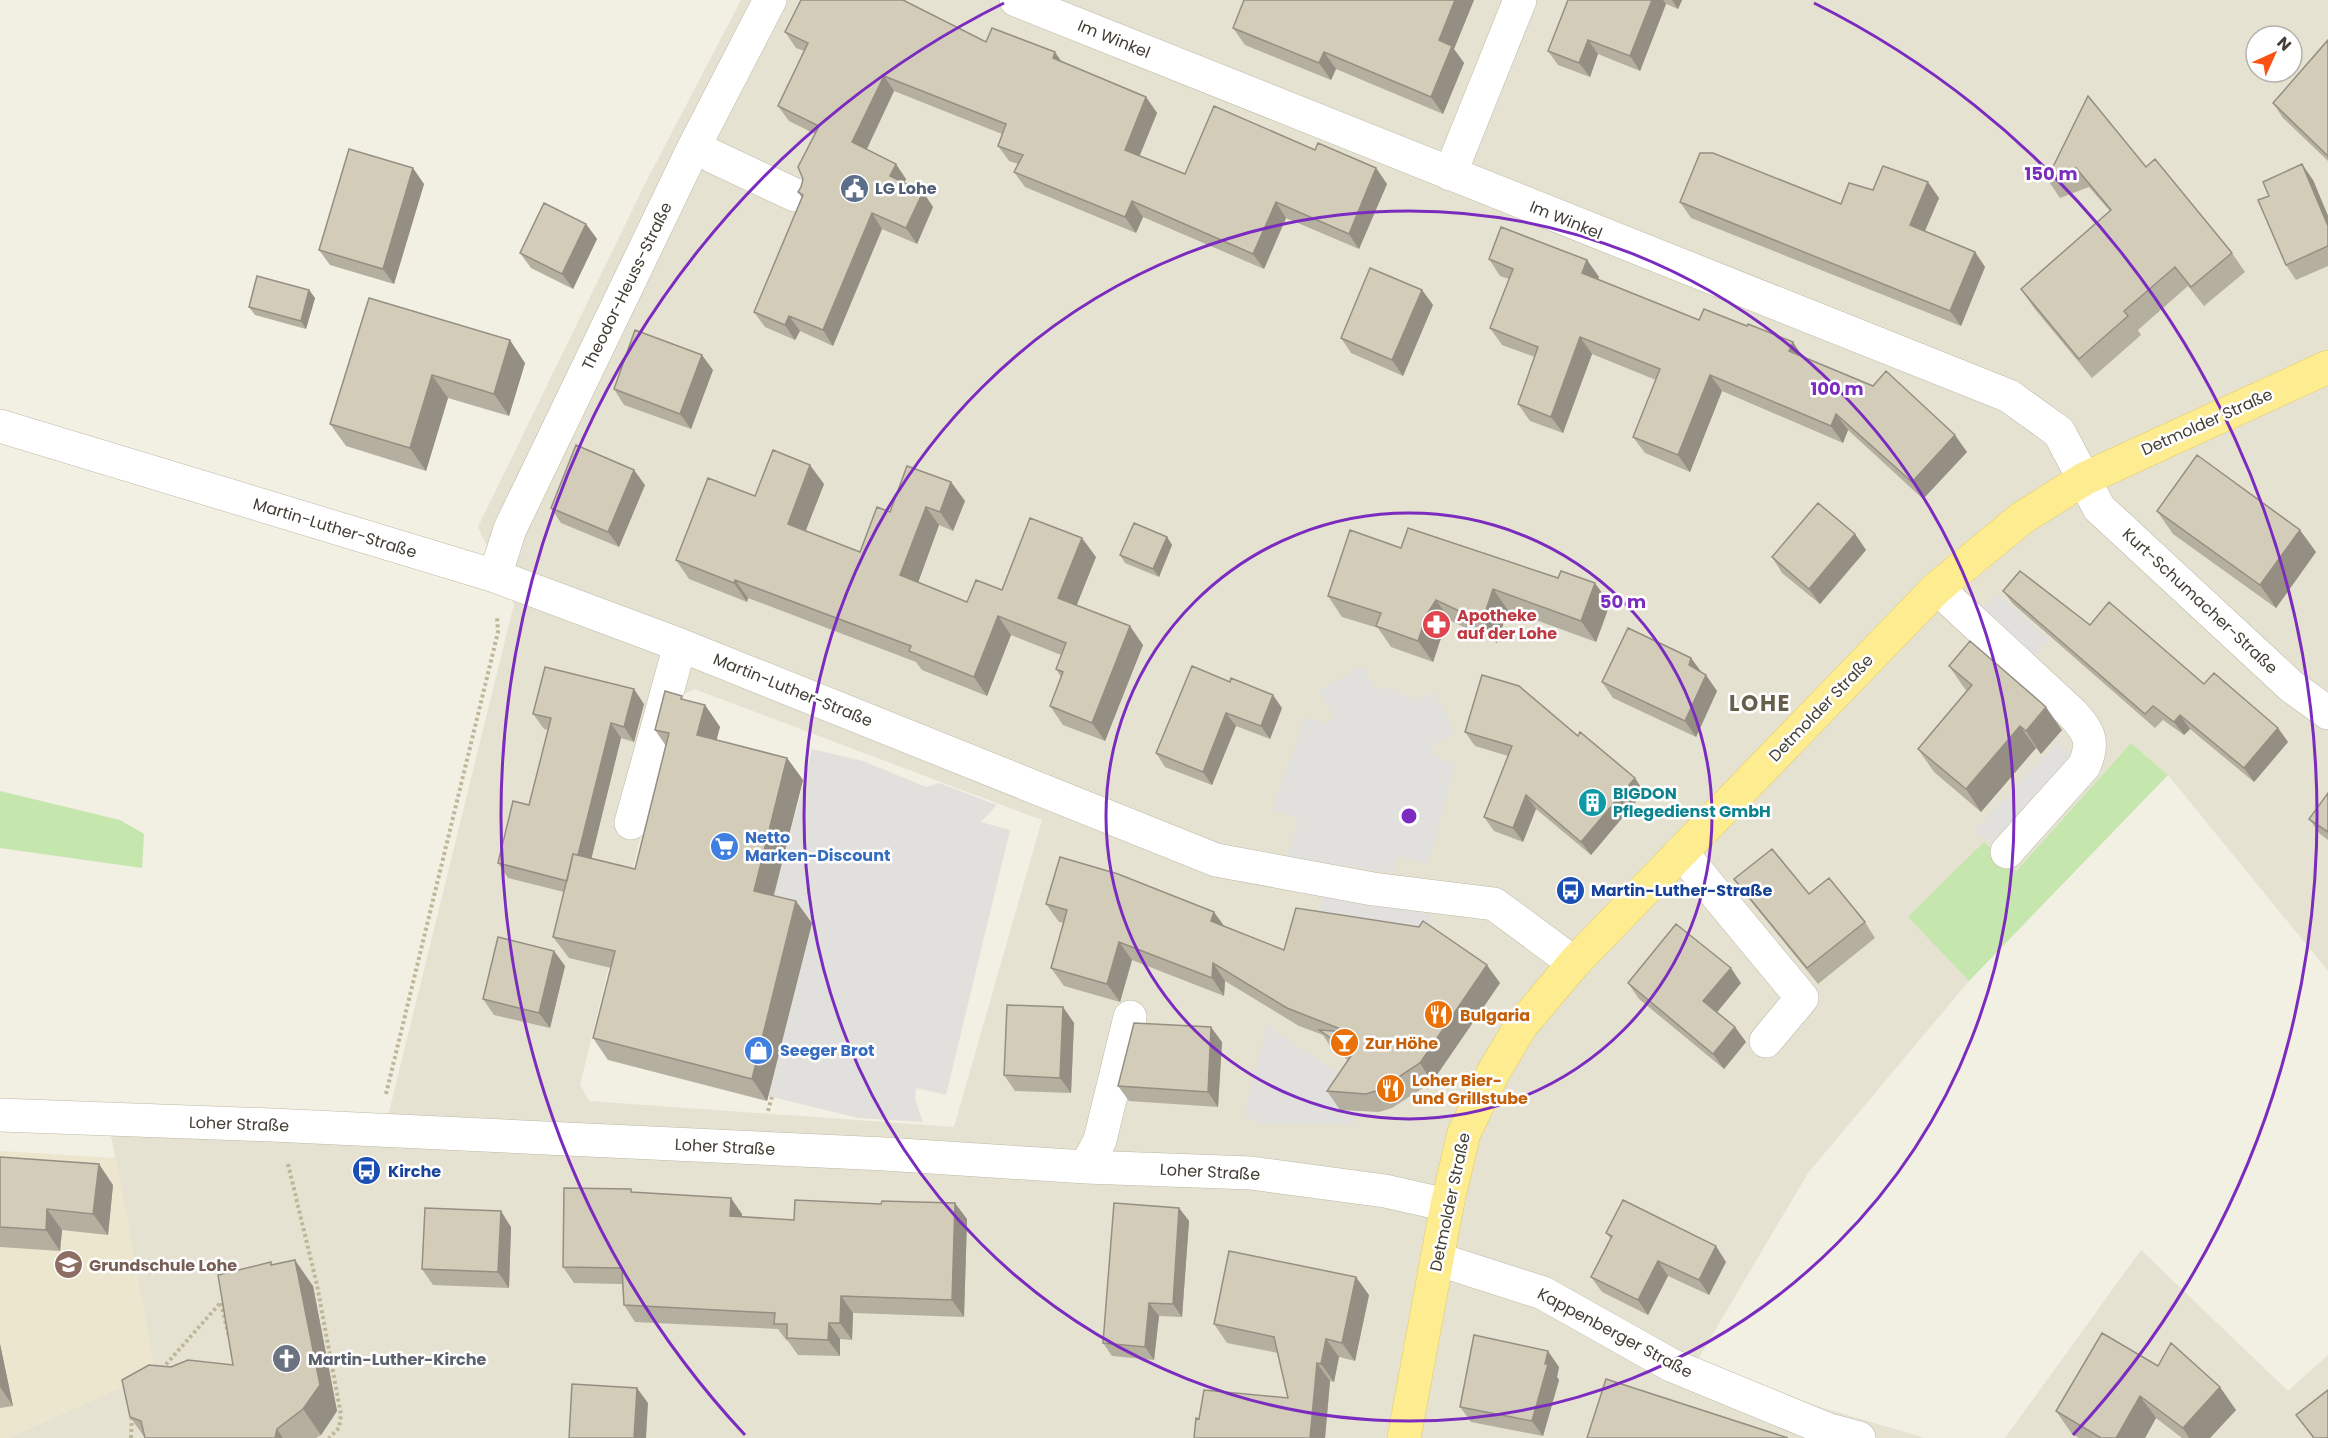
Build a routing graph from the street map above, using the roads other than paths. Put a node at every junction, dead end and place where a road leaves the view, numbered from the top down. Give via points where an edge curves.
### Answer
1 (770, 0) edge
2 (1016, 0) edge
3 (1520, 0) edge
4 (695, 145) junction
5 (1450, 174) junction
6 (795, 195) dead end
7 (2328, 368) edge
8 (0, 426) edge
9 (2084, 479) junction
10 (495, 576) junction
11 (1937, 588) junction
12 (680, 645) junction
13 (2328, 713) edge
14 (631, 823) dead end
15 (1681, 852) junction
16 (2007, 852) dead end
17 (1574, 963) junction
18 (1130, 1017) dead end
19 (1767, 1041) dead end
20 (0, 1115) edge
21 (1086, 1167) junction
22 (1447, 1205) junction
23 (1437, 1259) junction
24 (1404, 1438) edge
25 (1859, 1438) edge

1 - 4 street, Theodor-Heuss-Straße
2 - 5 street, Im Winkel
3 - 5 street
4 - 6 street
4 - 10 street, Theodor-Heuss-Straße via 510,529
5 - 9 street, Im Winkel via 2009,396 2059,432
7 - 9 main road, Detmolder Straße
8 - 10 street, Martin-Luther-Straße
9 - 11 main road, Detmolder Straße via 2022,518
9 - 13 street, Kurt-Schumacher-Straße via 2099,508 2291,686
10 - 12 street, Martin-Luther-Straße
11 - 15 main road, Detmolder Straße
11 - 16 street via 2072,713 2086,729 2090,742 2084,766
12 - 14 street
12 - 17 street, Martin-Luther-Straße via 1216,860 1373,888 1494,904
15 - 17 main road, Detmolder Straße
15 - 19 street via 1803,998
17 - 22 main road, Detmolder Straße via 1521,1026 1494,1071 1464,1133
18 - 21 street via 1100,1140
20 - 21 street, Loher Straße via 885,1154
21 - 22 street, Loher Straße via 1251,1173 1385,1191
22 - 23 main road, Detmolder Straße
23 - 24 main road, Detmolder Straße
23 - 25 street, Kappenberger Straße via 1543,1293 1671,1365 1828,1430

